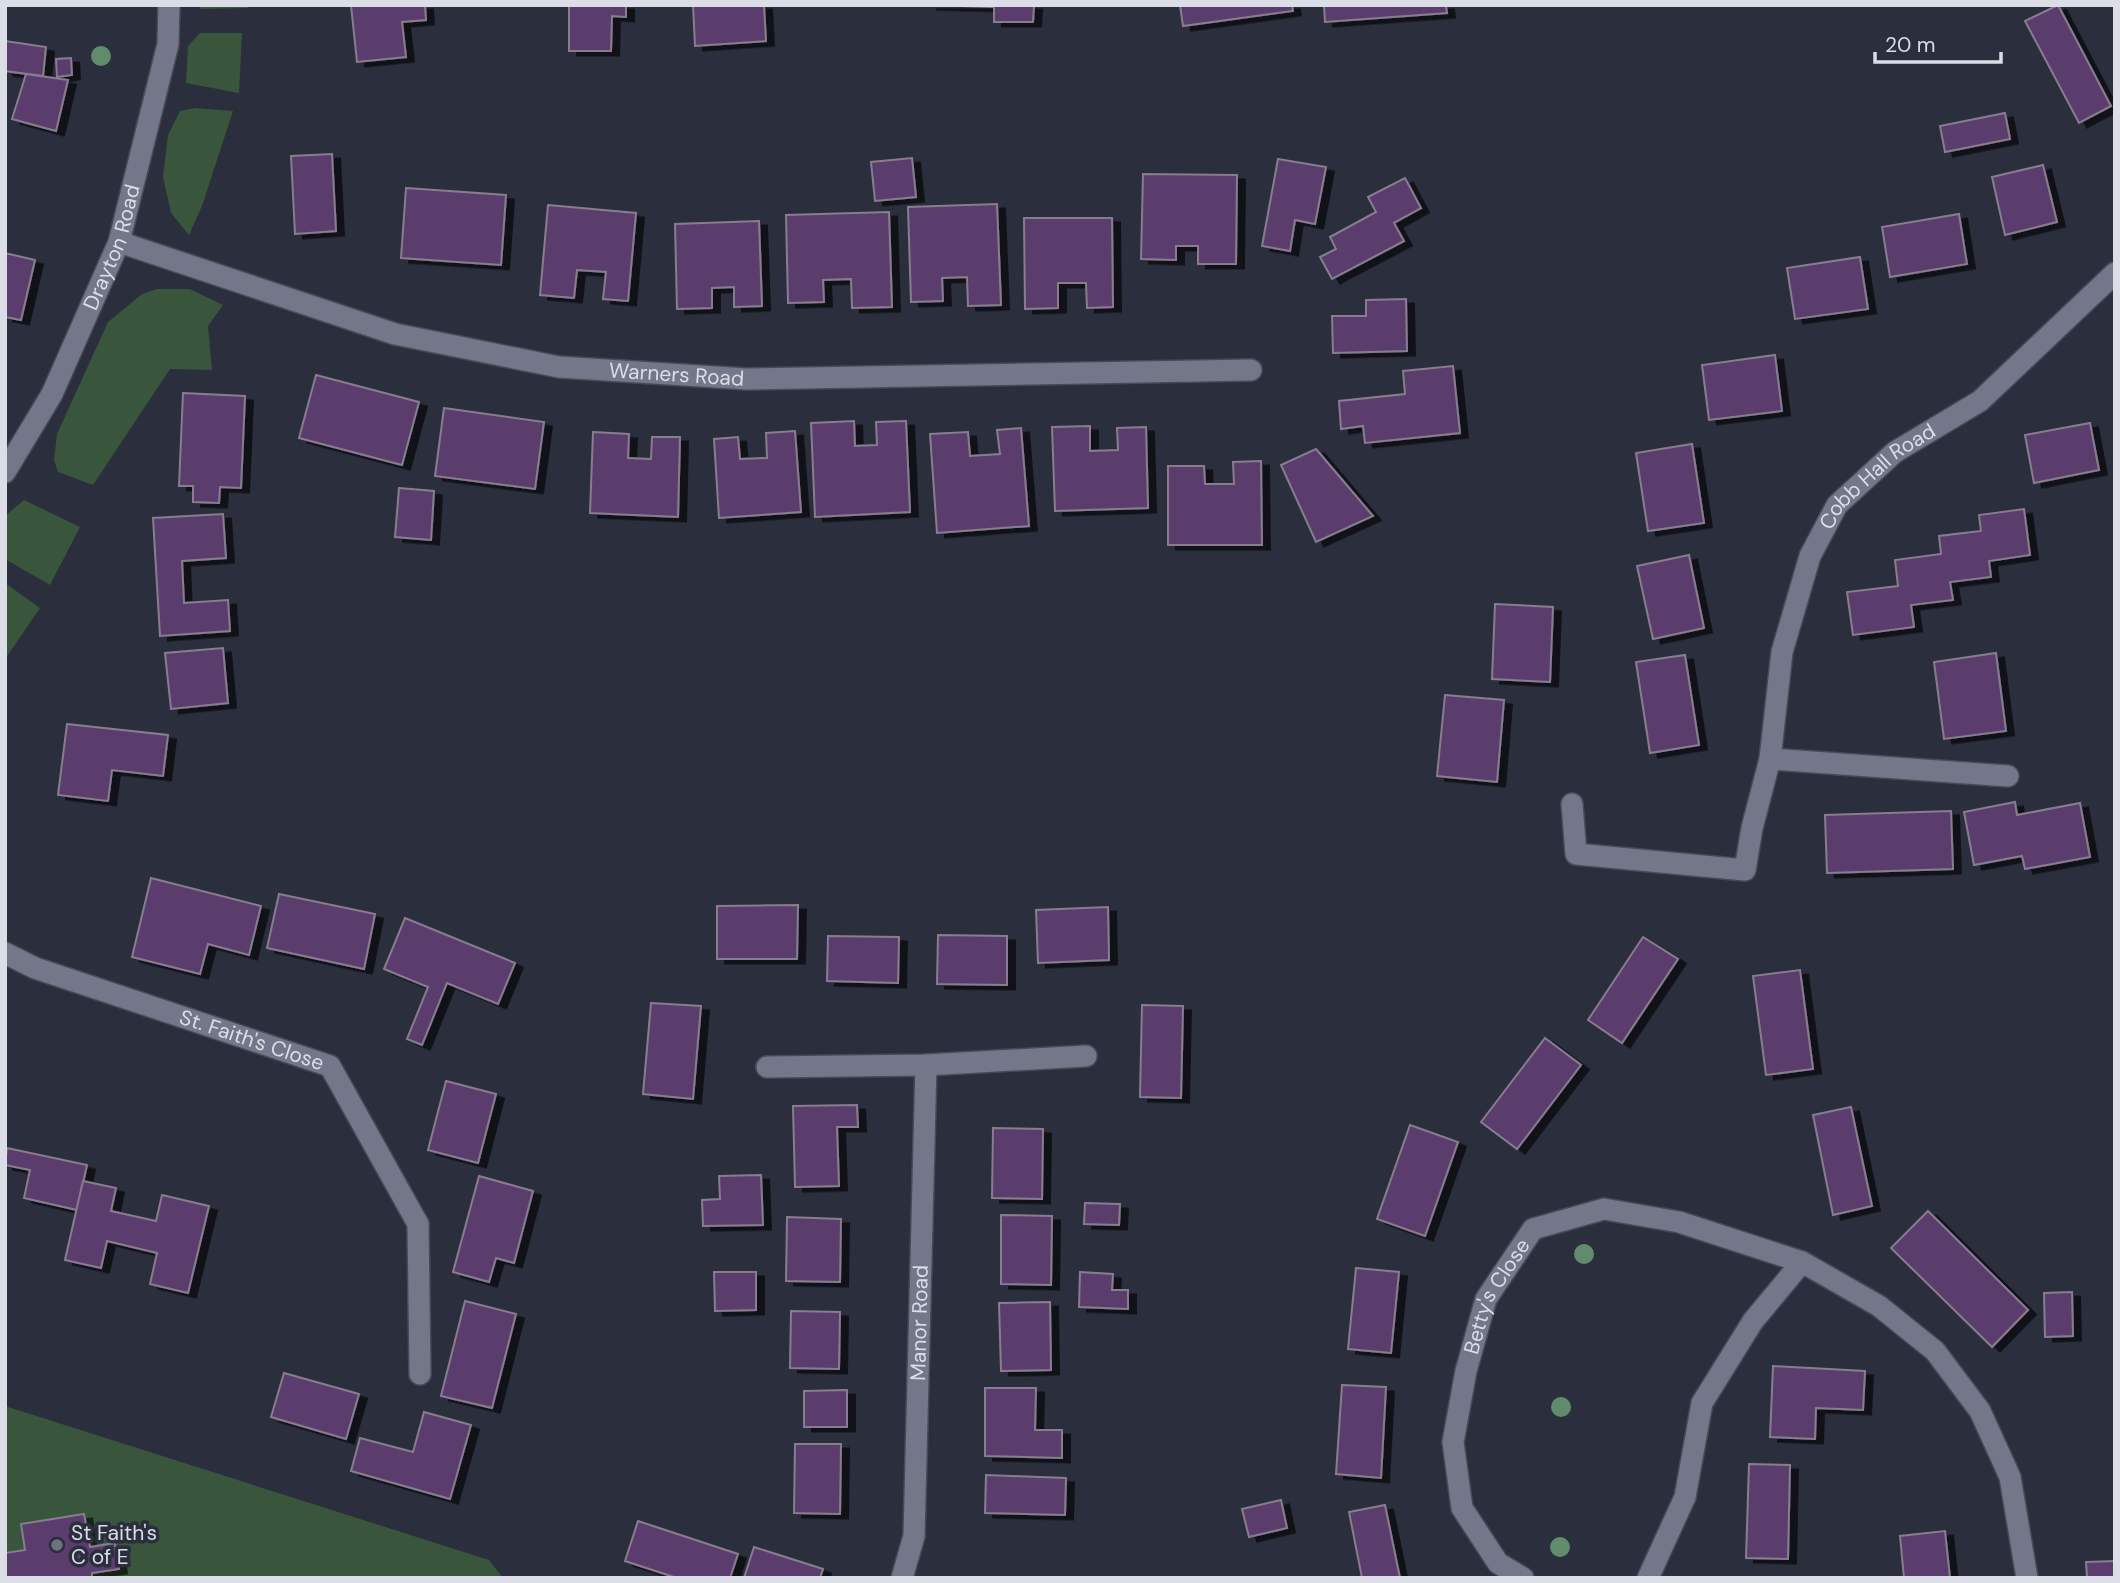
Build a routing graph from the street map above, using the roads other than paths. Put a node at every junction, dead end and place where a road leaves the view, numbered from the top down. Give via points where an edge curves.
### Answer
1 (169, 5) edge
2 (119, 242) junction
3 (2115, 273) edge
4 (1251, 370) dead end
5 (5, 472) edge
6 (1770, 759) junction
7 (2008, 776) dead end
8 (1572, 804) dead end
9 (5, 953) edge
10 (1086, 1056) dead end
11 (926, 1065) junction
12 (768, 1066) dead end
13 (1802, 1262) junction
14 (420, 1374) dead end
15 (902, 1578) edge
16 (1523, 1578) edge
17 (1648, 1578) edge
18 (2027, 1578) edge

1 - 2 street, Drayton Road via 167,44
2 - 4 street, Warners Road via 395,334 559,367 747,379
2 - 5 street, Drayton Road via 52,394
3 - 6 street, Cobb Hall Road via 1980,401 1895,452 1837,505 1810,556 1782,652
6 - 7 street
6 - 8 street, Cobb Hall Road via 1745,870 1576,854
9 - 14 street, St. Faith's Close via 35,968 330,1066 418,1224
10 - 11 street
11 - 12 street
11 - 15 street, Manor Road via 914,1536
13 - 16 street, Betty's Close via 1679,1222 1604,1209 1533,1229 1486,1299 1453,1442 1462,1508 1498,1563
13 - 17 street via 1753,1321 1702,1403 1685,1497
13 - 18 street, Betty's Close via 1879,1306 1935,1351 1980,1411 2010,1477

